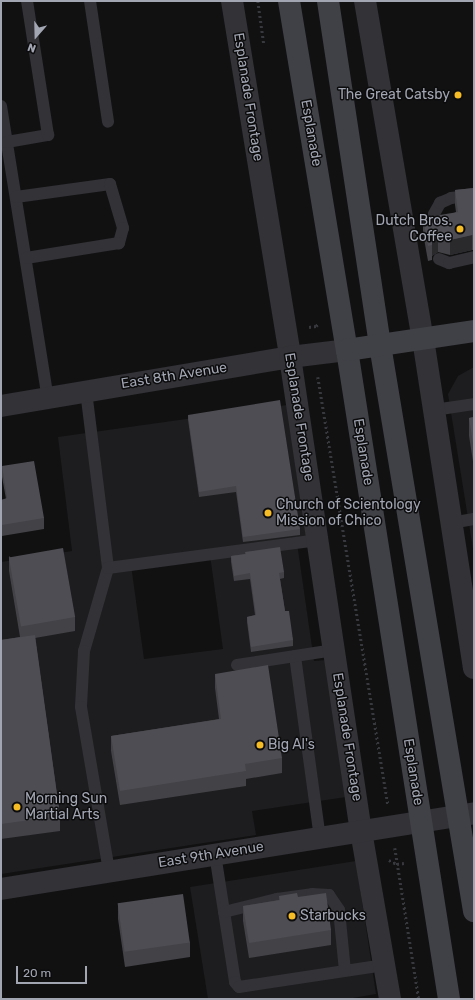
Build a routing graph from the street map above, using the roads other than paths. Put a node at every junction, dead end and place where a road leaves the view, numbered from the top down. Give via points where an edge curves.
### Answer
1 (27, 1) edge
2 (90, 1) edge
3 (232, 1) edge
4 (289, 1) edge
5 (328, 1) edge
6 (365, 1) edge
7 (1, 106) edge
8 (108, 122) dead end
9 (7, 142) junction
10 (474, 195) edge
11 (16, 197) junction
12 (432, 231) edge
13 (474, 257) edge
14 (26, 258) junction
15 (439, 259) dead end
16 (474, 331) edge
17 (423, 339) junction
18 (380, 345) junction
19 (347, 350) junction
20 (290, 357) junction
21 (86, 391) junction
22 (48, 398) junction
23 (474, 404) edge
24 (1, 406) edge
25 (434, 410) junction
26 (474, 519) edge
27 (451, 523) junction
28 (318, 540) junction
29 (108, 568) junction
30 (334, 650) junction
31 (295, 656) junction
32 (473, 660) edge
33 (237, 665) dead end
34 (466, 814) edge
35 (421, 822) junction
36 (362, 831) junction
37 (320, 838) junction
38 (215, 854) junction
39 (109, 871) junction
40 (1, 889) edge
41 (474, 911) edge
42 (224, 912) junction
43 (384, 965) junction
44 (345, 971) junction
45 (390, 999) edge
46 (449, 999) edge

1 - 9 lane via 48,135
2 - 8 lane
3 - 20 street, Esplanade Frontage
4 - 19 main road, Esplanade
5 - 18 main road
6 - 17 street
7 - 9 lane
9 - 11 lane
10 - 12 lane via 451,198 440,204 434,214
11 - 14 lane
11 - 14 lane via 110,184 123,228 119,243
13 - 15 lane via 449,263
14 - 22 lane
16 - 17 main road
17 - 18 main road
17 - 25 street
18 - 19 main road
18 - 34 main road
19 - 20 street, East 8th Avenue
19 - 35 main road, Esplanade
20 - 21 street, East 8th Avenue
20 - 28 street, Esplanade Frontage
21 - 22 street, East 8th Avenue
21 - 29 lane
22 - 24 street, East 8th Avenue
23 - 25 lane
25 - 27 street
26 - 27 lane
27 - 32 street
28 - 29 lane
28 - 30 street, Esplanade Frontage
29 - 39 lane via 84,651 81,707
30 - 31 lane
30 - 36 street, Esplanade Frontage
31 - 33 lane
31 - 37 lane
34 - 35 street, East 9th Avenue
34 - 41 main road
35 - 36 street, East 9th Avenue
35 - 46 main road, Esplanade
36 - 37 street, East 9th Avenue
36 - 43 street, Esplanade Frontage
37 - 38 street, East 9th Avenue
38 - 39 street, East 9th Avenue
38 - 42 lane
39 - 40 street, East 9th Avenue
42 - 44 lane via 235,982 239,987
42 - 44 lane via 277,899 312,894 329,895 339,910
43 - 44 lane
43 - 45 street, Esplanade Frontage

